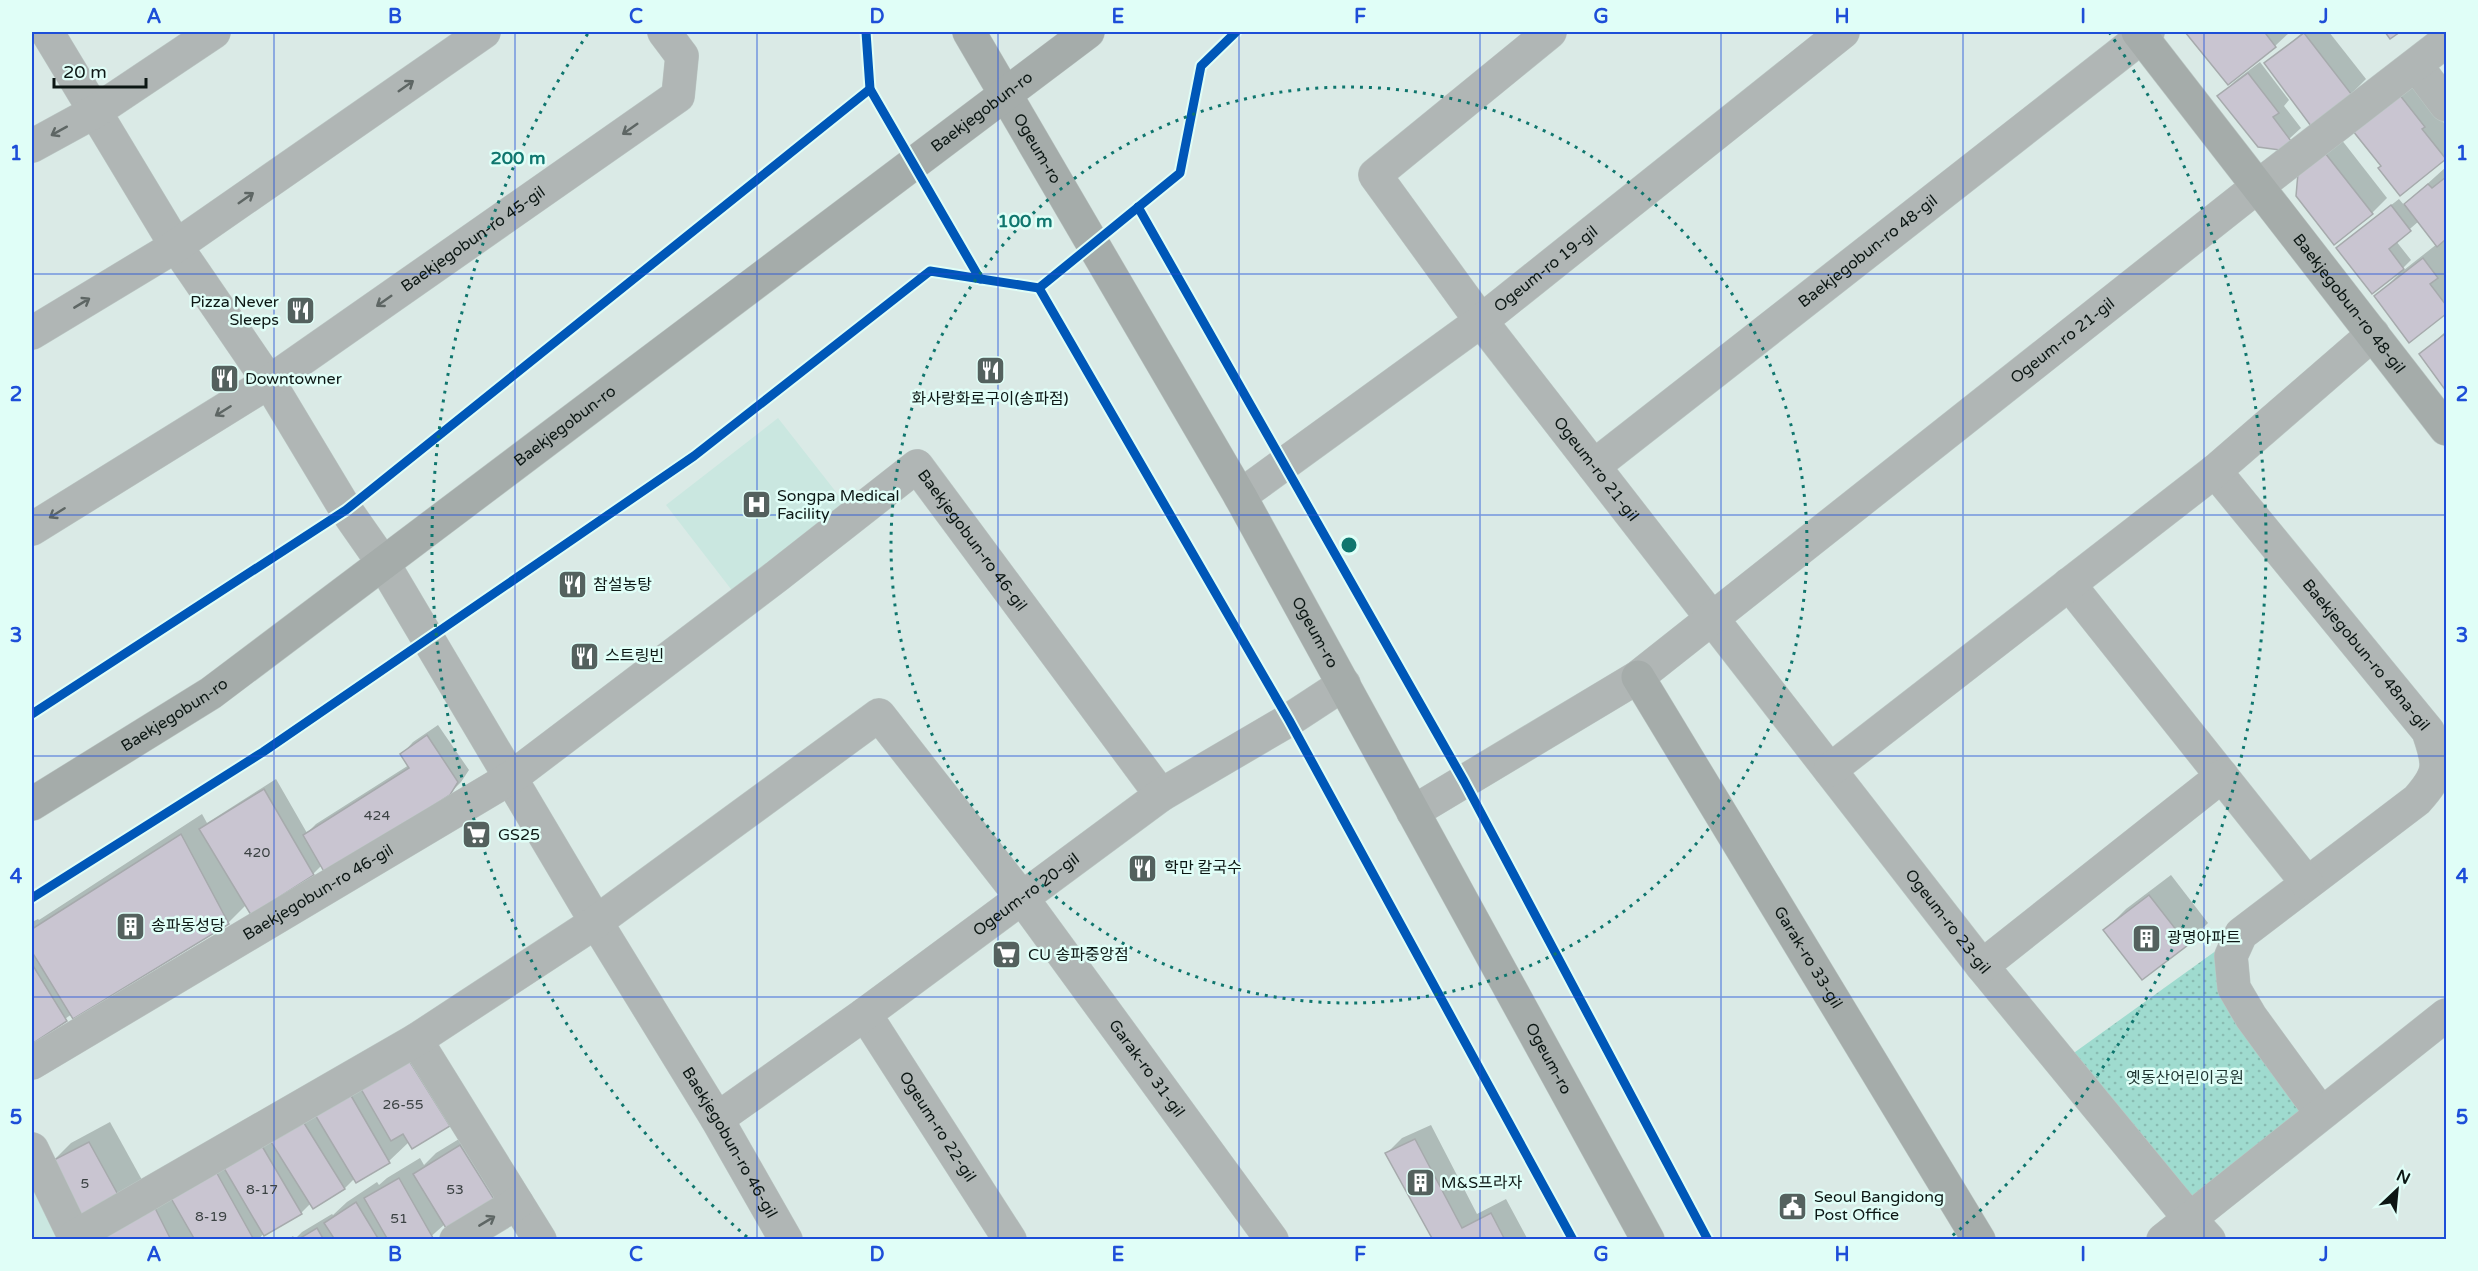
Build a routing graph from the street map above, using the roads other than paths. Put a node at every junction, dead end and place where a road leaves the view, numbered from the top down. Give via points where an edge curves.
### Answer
1 (47, 32) edge
2 (214, 32) edge
3 (484, 32) edge
4 (664, 32) edge
5 (969, 32) edge
6 (1088, 32) edge
7 (1550, 32) edge
8 (1844, 32) edge
9 (2142, 33) edge
10 (2446, 41) edge
11 (2416, 65) junction
12 (1005, 96) junction
13 (2446, 105) edge
14 (96, 111) junction
15 (32, 146) edge
16 (2257, 187) junction
17 (176, 246) junction
18 (1481, 321) junction
19 (32, 333) edge
20 (2373, 334) junction
21 (269, 382) junction
22 (2446, 429) edge
23 (1594, 466) junction
24 (2214, 471) junction
25 (1240, 496) junction
26 (32, 529) edge
27 (382, 564) junction
28 (2069, 584) junction
29 (1711, 617) junction
30 (1638, 677) junction
31 (1344, 684) junction
32 (1830, 770) junction
33 (2222, 776) junction
34 (512, 777) junction
35 (1161, 795) junction
36 (32, 804) edge
37 (1413, 812) junction
38 (2307, 883) junction
39 (1022, 897) junction
40 (596, 922) junction
41 (1982, 966) junction
42 (865, 1014) junction
43 (2446, 1015) edge
44 (416, 1040) junction
45 (32, 1063) edge
46 (2321, 1113) junction
47 (717, 1119) junction
48 (32, 1149) edge
49 (517, 1203) junction
50 (2200, 1229) edge
51 (75, 1238) edge
52 (456, 1239) edge
53 (540, 1239) edge
54 (786, 1239) edge
55 (1010, 1239) edge
56 (1272, 1239) edge
57 (1648, 1239) edge
58 (1979, 1239) edge
59 (2163, 1239) edge

1 - 14 street
2 - 14 street
17 -> 3 street
4 -> 21 street, Baekjegobun-ro 45-gil via 682,56 678,96
5 - 12 main road, Ogeum-ro
6 - 12 main road, Baekjegobun-ro
7 - 18 street via 1375,175
8 - 18 street, Ogeum-ro 19-gil
9 - 16 main road, Baekjegobun-ro 48-gil
9 - 23 street, Baekjegobun-ro 48-gil
10 - 11 street, Ogeum-ro 21-gil
11 - 13 street
11 - 16 street, Ogeum-ro 21-gil
12 - 25 main road, Ogeum-ro
12 - 27 main road, Baekjegobun-ro
14 -> 15 street
14 - 17 street
16 - 20 main road, Baekjegobun-ro 48-gil
16 - 29 street, Ogeum-ro 21-gil
19 -> 17 street
17 - 21 street
18 - 23 street, Ogeum-ro 21-gil
18 - 25 street, Ogeum-ro 19-gil
20 - 22 main road, Baekjegobun-ro 48-gil
20 - 24 street
21 -> 26 street, Baekjegobun-ro 45-gil
21 - 27 street
23 - 29 street, Ogeum-ro 21-gil
24 - 28 street
24 - 38 street, Baekjegobun-ro 48na-gil via 2428,731 2437,755 2434,780 2417,800
25 - 31 main road, Ogeum-ro
27 - 34 street, Baekjegobun-ro 46-gil
27 - 36 main road, Baekjegobun-ro via 211,693
28 - 32 street
28 - 33 street
29 - 30 street, Ogeum-ro 21-gil
29 - 32 street, Ogeum-ro 23-gil
30 - 37 street, Ogeum-ro 21-gil
30 - 58 main road, Garak-ro 33-gil
31 - 35 street, Ogeum-ro 20-gil
31 - 37 main road, Ogeum-ro
32 - 41 street, Ogeum-ro 23-gil
33 - 38 street
33 - 41 street
34 - 35 street, Baekjegobun-ro 46-gil via 917,466
34 - 40 street, Baekjegobun-ro 46-gil
34 - 45 street, Baekjegobun-ro 46-gil
35 - 39 street, Ogeum-ro 20-gil
37 - 57 main road, Ogeum-ro
38 - 46 street, Baekjegobun-ro 48na-gil via 2241,934 2231,956 2234,988
39 - 40 street via 879,715
39 - 42 street, Ogeum-ro 20-gil
39 - 56 street, Garak-ro 31-gil
40 - 44 street
40 - 47 street, Baekjegobun-ro 46-gil
41 - 50 street, Ogeum-ro 23-gil
42 - 47 street, Ogeum-ro 20-gil
42 - 55 street, Ogeum-ro 22-gil
43 - 46 street
44 - 49 street
44 - 51 street
46 - 50 street
47 - 54 street, Baekjegobun-ro 46-gil
48 - 51 street
52 -> 49 street
49 - 53 street
50 - 59 street

